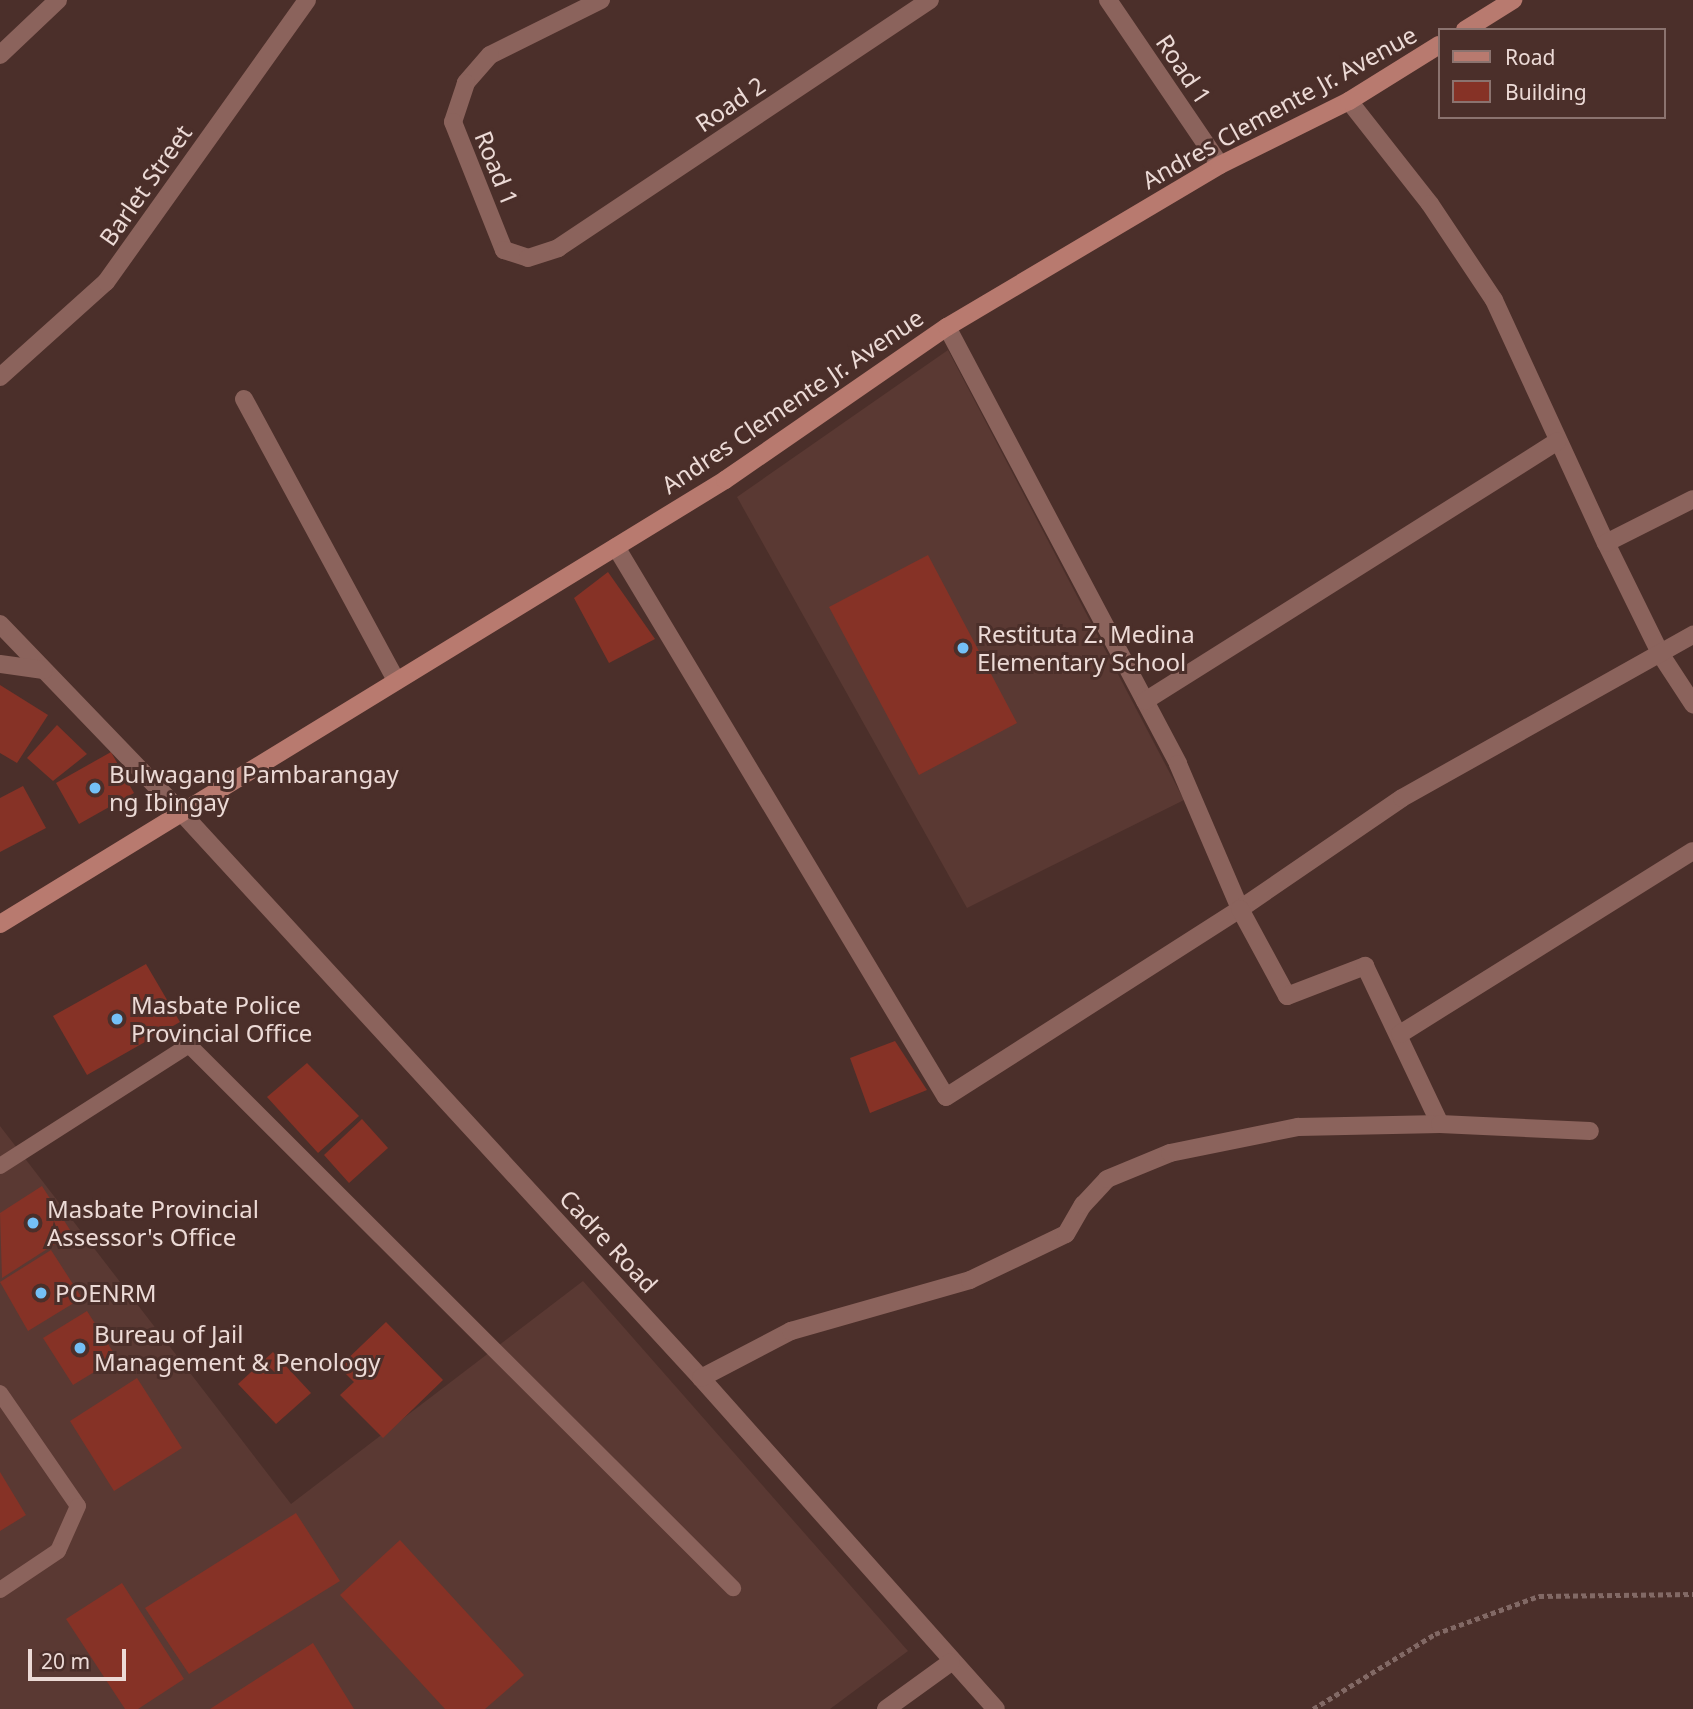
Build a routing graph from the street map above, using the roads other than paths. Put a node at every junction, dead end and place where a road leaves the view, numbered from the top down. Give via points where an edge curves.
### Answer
1 (58, 0) edge
2 (307, 0) edge
3 (601, 0) edge
4 (930, 0) edge
5 (1108, 0) edge
6 (1513, 0) edge
7 (1468, 28) edge
8 (1438, 46) edge
9 (0, 55) edge
10 (1349, 101) junction
11 (1220, 165) junction
12 (558, 248) joint
13 (947, 327) junction
14 (0, 377) edge
15 (244, 399) dead end
16 (1557, 442) junction
17 (1693, 499) edge
18 (1606, 543) junction
19 (616, 547) junction
20 (0, 624) edge
21 (1693, 635) edge
22 (1661, 655) junction
23 (0, 664) edge
24 (44, 670) junction
25 (396, 680) junction
26 (1144, 701) junction
27 (1693, 704) edge
28 (180, 811) junction
29 (1693, 851) edge
30 (1240, 909) junction
31 (0, 924) edge
32 (1400, 1034) junction
33 (1440, 1124) junction
34 (1590, 1131) dead end
35 (0, 1166) edge
36 (701, 1378) junction
37 (0, 1393) edge
38 (733, 1588) dead end
39 (0, 1590) edge
40 (951, 1662) junction
41 (886, 1709) edge
42 (996, 1709) edge

1 - 9 street
2 - 14 street, Barlet Street via 106,282
3 - 12 street, Road 1 via 490,55 466,83 453,122 504,250 528,258
4 - 12 street, Road 2
5 - 11 street, Road 1
6 - 7 main road
8 - 10 main road, Andres Clemente Jr. Avenue
10 - 11 main road, Andres Clemente Jr. Avenue
10 - 16 street via 1430,204 1494,300
11 - 13 main road, Andres Clemente Jr. Avenue
13 - 19 main road, Andres Clemente Jr. Avenue via 725,480
13 - 26 street
15 - 25 street
16 - 18 street
16 - 26 street
17 - 18 street
18 - 22 street
19 - 25 main road, Andres Clemente Jr. Avenue
19 - 30 street via 946,1097
20 - 24 street, Cadre Road
21 - 22 street
22 - 27 street
22 - 30 street via 1402,798
23 - 24 street
24 - 28 street, Cadre Road
25 - 28 main road, Andres Clemente Jr. Avenue
26 - 30 street via 1178,764
28 - 31 main road, Andres Clemente Jr. Avenue
28 - 36 street, Cadre Road
29 - 32 street
30 - 32 street via 1287,996 1365,966
32 - 33 street
33 - 34 street
33 - 36 street via 1298,1128 1170,1153 1107,1178 1066,1234 982,1274 791,1331
35 - 38 lane via 189,1045
36 - 40 street, Cadre Road
37 - 39 lane via 78,1506 58,1551
40 - 41 street
40 - 42 street, Cadre Road

